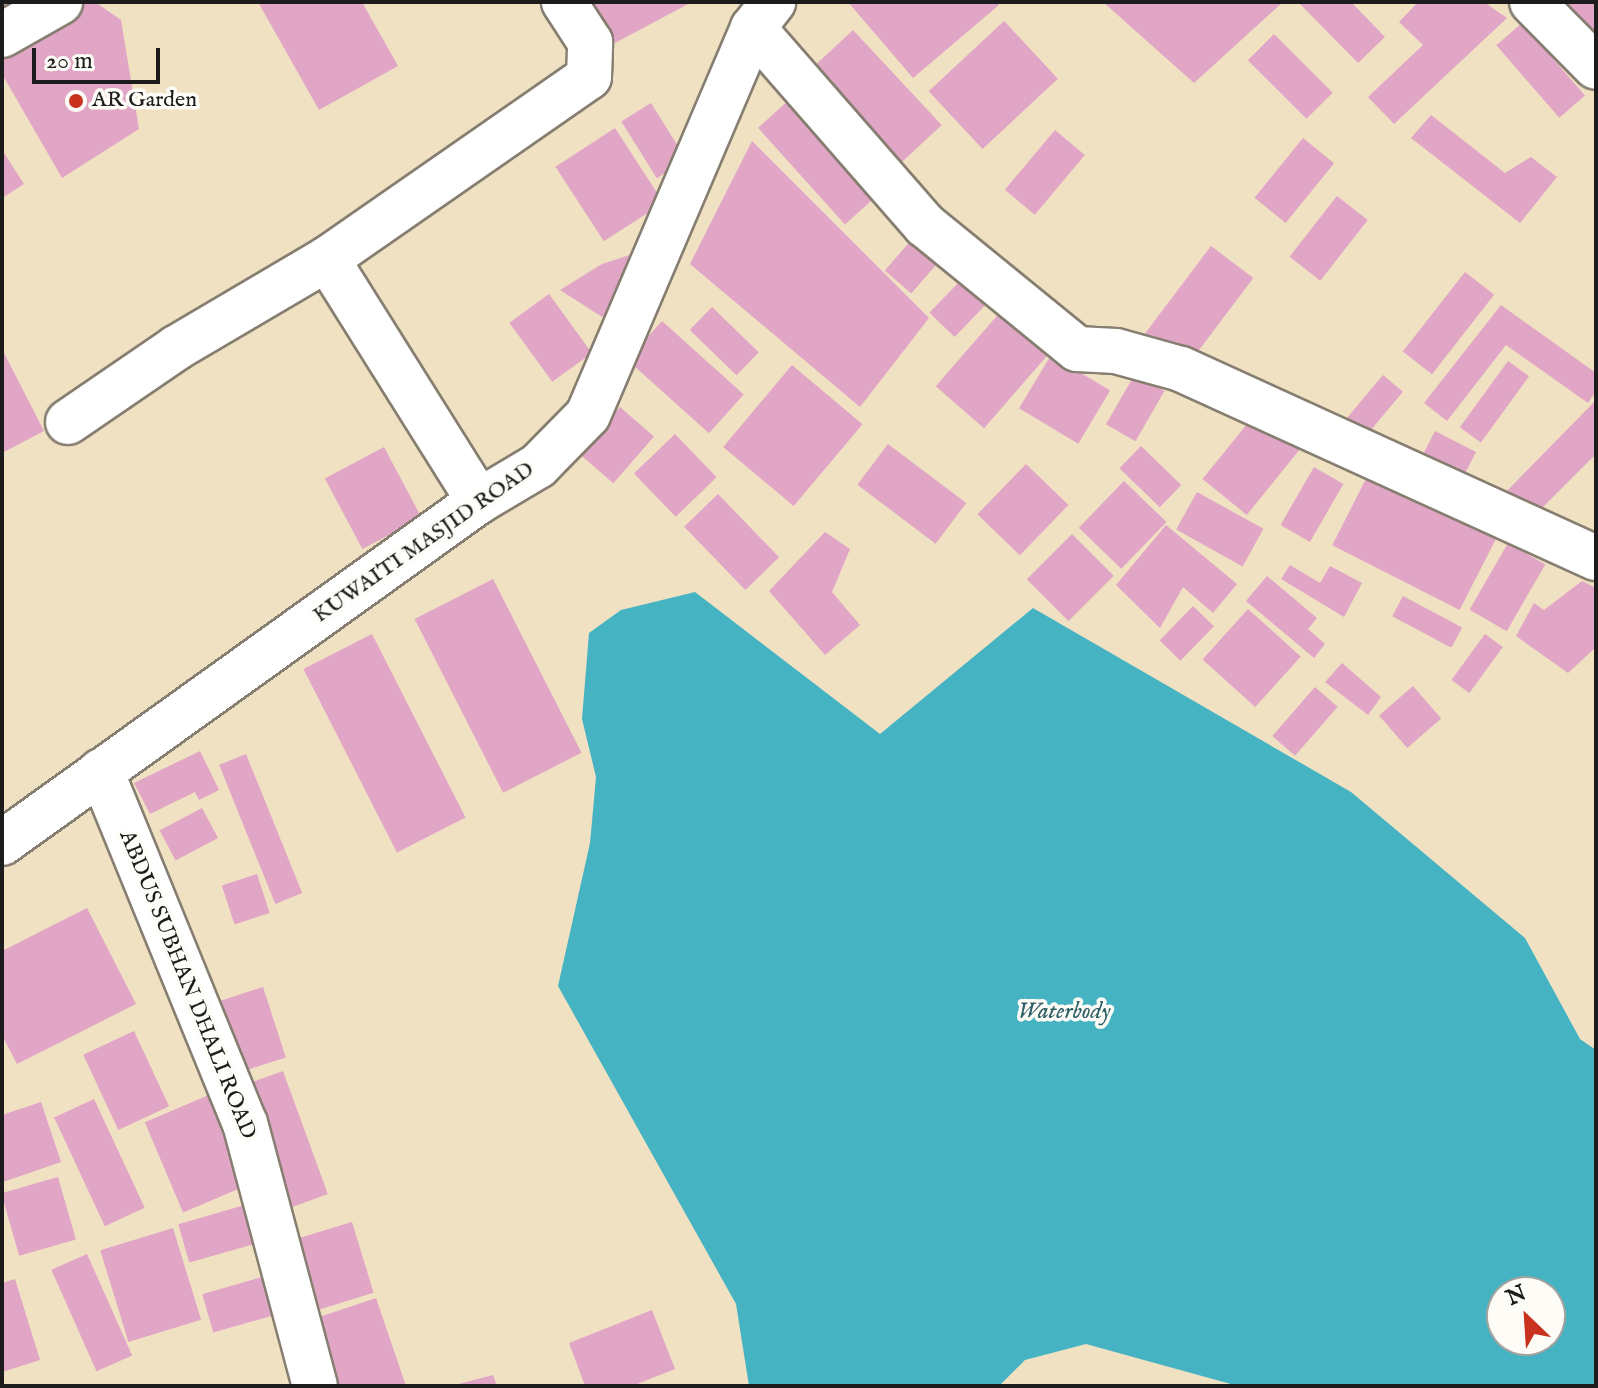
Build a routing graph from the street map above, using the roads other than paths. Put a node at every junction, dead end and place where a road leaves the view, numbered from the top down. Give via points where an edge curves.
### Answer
1 (60, 2) edge
2 (1532, 2) edge
3 (568, 9) edge
4 (763, 15) edge
5 (2, 35) edge
6 (1596, 67) edge
7 (327, 259) junction
8 (68, 422) dead end
9 (479, 501) junction
10 (1596, 558) edge
11 (101, 771) junction
12 (2, 843) edge
13 (315, 1386) edge

1 - 5 street
2 - 6 street
3 - 7 street via 590,42 589,77
4 - 9 street, KUWAITI MASJID ROAD via 588,415 538,466
4 - 10 street via 925,225 1077,349 1116,351 1181,369
7 - 8 street via 176,348
7 - 9 street
9 - 11 street, KUWAITI MASJID ROAD
11 - 12 street, KUWAITI MASJID ROAD
11 - 13 street, ABDUS SUBHAN DHALI ROAD via 245,1123

